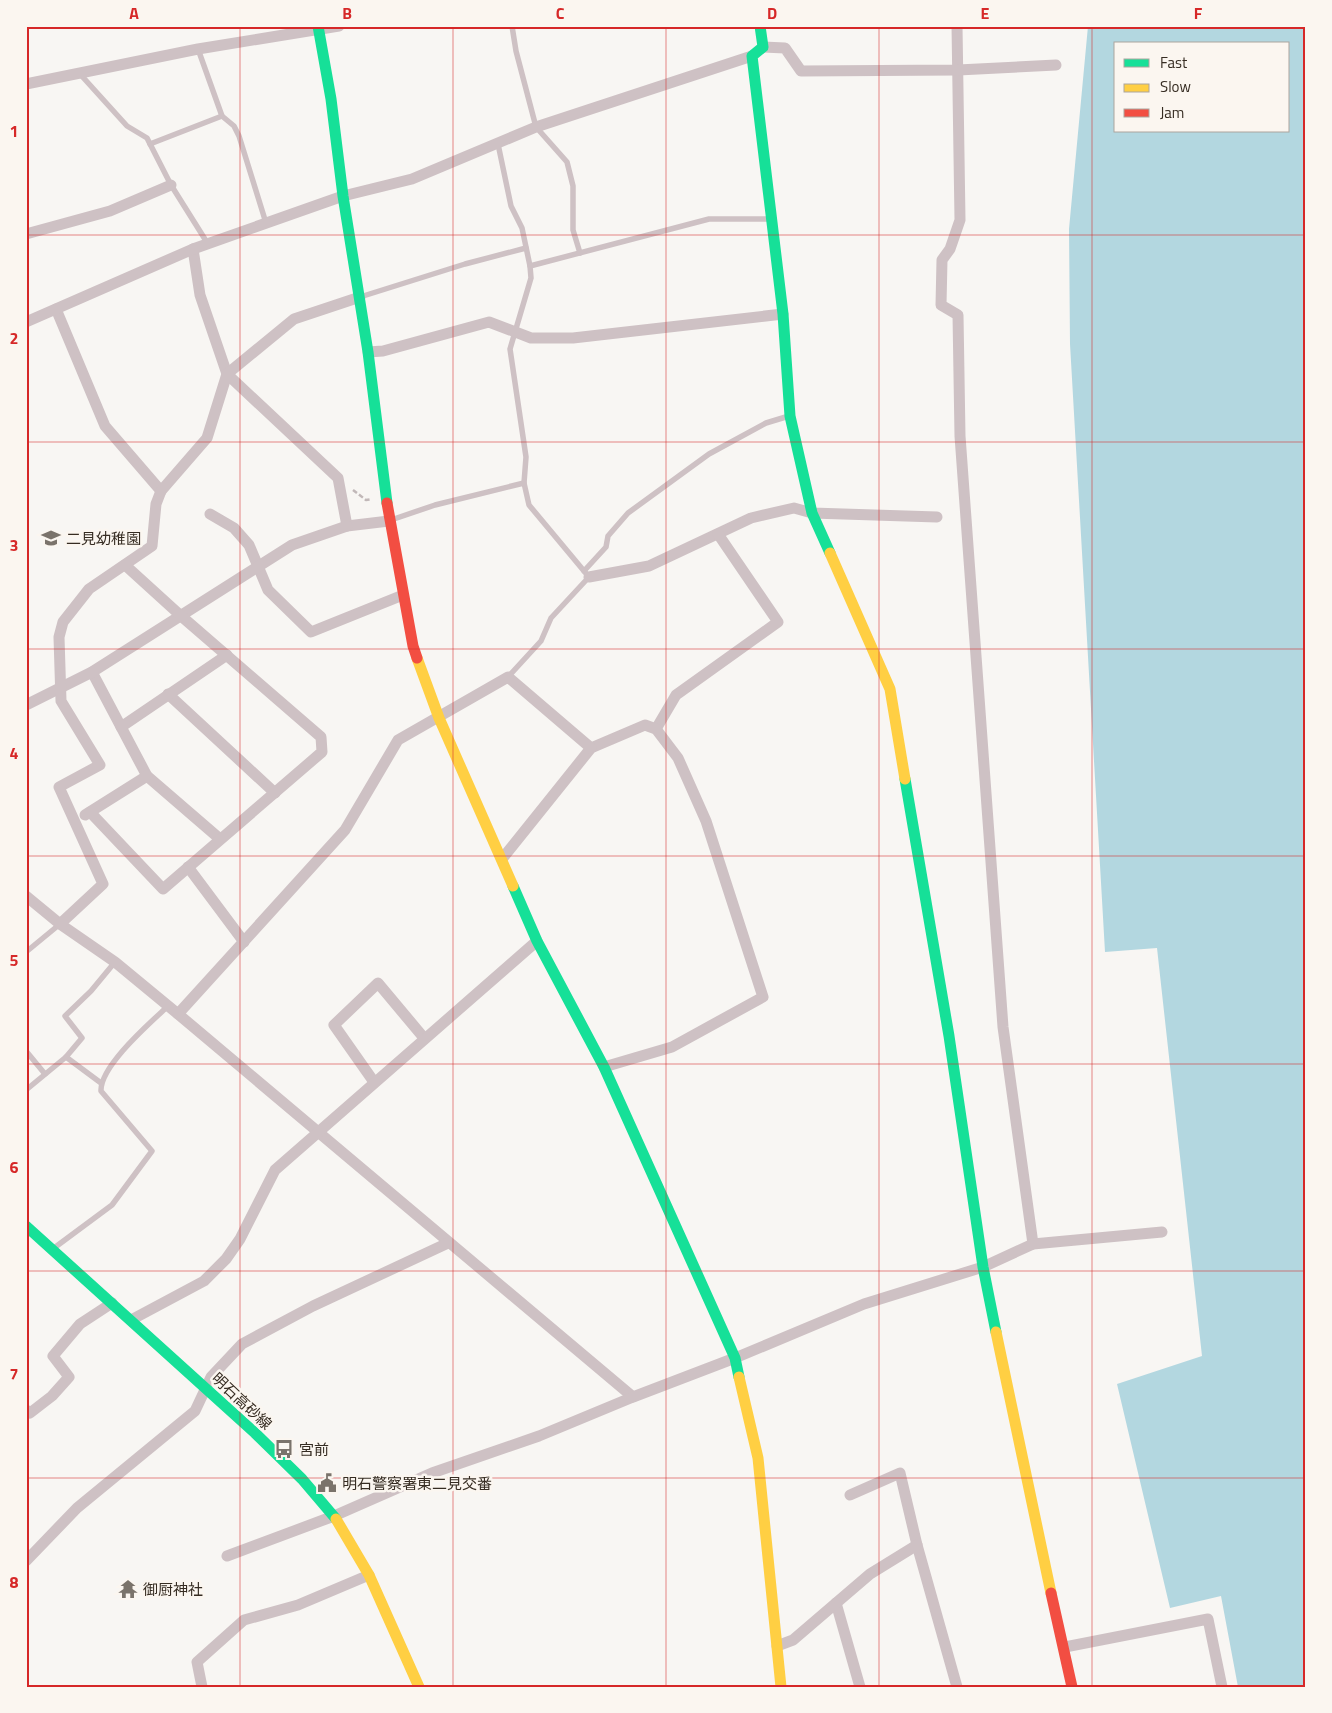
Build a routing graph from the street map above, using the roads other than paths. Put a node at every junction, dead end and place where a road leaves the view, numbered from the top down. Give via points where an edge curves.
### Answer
1 (339, 26) edge
2 (512, 26) edge
3 (760, 26) edge
4 (957, 26) edge
5 (318, 27) edge
6 (763, 47) junction
7 (198, 49) junction
8 (752, 56) junction
9 (1056, 65) dead end
10 (958, 70) junction
11 (80, 74) junction
12 (26, 84) edge
13 (222, 116) junction
14 (536, 127) junction
15 (150, 144) junction
16 (498, 144) junction
17 (171, 185) junction
18 (343, 196) junction
19 (771, 218) junction
20 (266, 223) junction
21 (26, 234) edge
22 (208, 244) junction
23 (526, 248) junction
24 (193, 249) junction
25 (580, 253) junction
26 (530, 266) junction
27 (360, 297) junction
28 (56, 309) junction
29 (783, 314) junction
30 (26, 322) edge
31 (515, 331) junction
32 (368, 352) junction
33 (227, 374) junction
34 (790, 416) junction
35 (524, 483) junction
36 (161, 491) junction
37 (210, 514) dead end
38 (812, 514) junction
39 (937, 517) dead end
40 (388, 521) junction
41 (347, 526) junction
42 (718, 534) junction
43 (125, 565) junction
44 (258, 566) junction
45 (587, 574) junction
46 (403, 595) junction
47 (180, 615) junction
48 (227, 655) junction
49 (92, 672) junction
50 (508, 678) junction
51 (62, 687) junction
52 (168, 694) junction
53 (26, 704) edge
54 (439, 718) junction
55 (121, 727) junction
56 (656, 730) junction
57 (591, 748) junction
58 (147, 776) junction
59 (275, 792) junction
60 (90, 812) junction
61 (75, 822) junction
62 (220, 839) junction
63 (502, 859) junction
64 (188, 867) junction
65 (26, 896) edge
66 (60, 924) junction
67 (537, 941) junction
68 (244, 942) junction
69 (26, 952) edge
70 (115, 962) junction
71 (168, 1006) junction
72 (178, 1014) junction
73 (424, 1038) junction
74 (26, 1050) edge
75 (66, 1058) junction
76 (604, 1067) junction
77 (45, 1074) junction
78 (374, 1082) junction
79 (100, 1083) junction
80 (26, 1090) edge
81 (317, 1132) junction
82 (26, 1226) edge
83 (1162, 1232) dead end
84 (448, 1243) junction
85 (1033, 1244) junction
86 (52, 1250) junction
87 (983, 1267) junction
88 (112, 1303) junction
89 (131, 1320) junction
90 (736, 1358) junction
91 (206, 1388) junction
92 (632, 1397) junction
93 (26, 1410) edge
94 (850, 1495) dead end
95 (334, 1516) junction
96 (917, 1545) junction
97 (227, 1556) dead end
98 (26, 1561) edge
99 (370, 1575) junction
100 (836, 1603) junction
101 (777, 1646) junction
102 (1065, 1647) junction
103 (202, 1687) edge
104 (419, 1687) edge
105 (781, 1687) edge
106 (860, 1687) edge
107 (957, 1687) edge
108 (1072, 1687) edge
109 (1222, 1687) edge

1 - 5 street
2 - 14 lane
3 - 6 street
4 - 10 street
5 - 7 street
5 - 18 street
6 - 8 street
6 - 10 street via 785,48 801,71
7 - 11 street
7 - 13 lane
8 - 14 street
8 - 19 street
9 - 10 street
10 - 85 street via 960,220 950,249 942,260 941,305 958,315 960,436 1003,1027
11 - 12 street
11 - 15 lane via 127,126 147,138
13 - 15 lane
13 - 20 lane via 234,126 239,136
14 - 16 street
14 - 25 lane via 568,162 573,186 573,230
15 - 17 lane
16 - 18 street via 412,179
16 - 23 lane via 511,206 522,228
17 - 21 street via 110,211
17 - 22 lane
18 - 20 street
18 - 27 street
19 - 25 lane via 709,219
19 - 29 street
20 - 22 street
22 - 24 street
23 - 26 lane
23 - 27 lane
24 - 28 street
24 - 33 street via 200,295
25 - 26 lane
26 - 31 lane via 531,278
27 - 32 street
27 - 33 street via 294,319
28 - 30 street
28 - 36 street via 105,426
29 - 31 street via 573,338 531,338
29 - 34 street
31 - 32 street via 489,322 384,351
31 - 35 lane via 510,349 526,457
32 - 40 street
33 - 36 street via 207,438
33 - 41 street via 338,478
34 - 38 street
34 - 45 lane via 766,423 709,454 628,513 608,536 606,547
35 - 40 lane via 435,505
35 - 45 lane via 529,506
36 - 43 street via 156,504 152,546
37 - 44 street via 234,528 249,545
38 - 39 street
38 - 42 street via 794,508 751,518
38 - 87 street via 890,689 949,1036
40 - 41 street
40 - 46 street
41 - 44 street via 292,545
42 - 45 street via 650,566
42 - 56 street via 778,622 676,695
43 - 47 street
43 - 51 street via 89,589 63,622 59,637
44 - 46 street via 268,590 311,632
44 - 47 street
45 - 50 lane via 551,618 541,640
46 - 54 street via 413,646
47 - 48 street
47 - 49 street
48 - 52 street
48 - 59 street via 321,737 322,752
49 - 51 street
49 - 55 street
50 - 54 street
50 - 57 street
51 - 53 street
51 - 61 street via 62,701 100,765 59,787
52 - 55 street
52 - 59 street
54 - 63 street
54 - 68 street via 398,740 345,830
55 - 58 street
56 - 57 street via 645,725
56 - 76 street via 678,758 706,821 763,998 672,1047
57 - 63 street
58 - 60 street
58 - 62 street
59 - 62 street
60 - 61 street
60 - 64 street via 163,889
61 - 66 street via 103,884
62 - 64 street
63 - 67 street
64 - 68 street
65 - 66 street
66 - 69 lane
66 - 70 street
67 - 73 street
67 - 76 street
68 - 72 street
70 - 71 street
70 - 75 lane via 65,1016 82,1038
71 - 72 street
71 - 79 lane via 136,1036
72 - 81 street
73 - 78 street
73 - 78 street via 378,983 334,1025
74 - 77 lane
75 - 77 lane
75 - 79 lane
76 - 90 street
77 - 80 lane
78 - 81 street
79 - 86 lane via 101,1091 152,1151 112,1205
81 - 84 street
81 - 89 street via 275,1170 240,1239 226,1259 204,1281
82 - 86 street, 明石高砂線
83 - 85 street
84 - 91 street via 313,1306 242,1344 211,1377
84 - 92 street
85 - 87 street
86 - 88 street, 明石高砂線
87 - 90 street via 864,1304
87 - 102 street
88 - 89 street, 明石高砂線
88 - 93 street via 80,1324 53,1356 69,1377 30,1413
89 - 91 street, 明石高砂線
90 - 92 street
90 - 101 street via 758,1458
91 - 95 street, 明石高砂線 via 302,1479
91 - 98 street via 195,1411 77,1508
92 - 95 street via 539,1436 432,1473
94 - 96 street via 900,1473
95 - 97 street
95 - 99 street, 明石高砂線
96 - 100 street via 870,1574
96 - 107 street
99 - 103 street via 298,1605 244,1620 197,1662
99 - 104 street, 明石高砂線
100 - 101 street via 793,1640
100 - 106 street
101 - 105 street
102 - 108 street
102 - 109 street via 1208,1619

